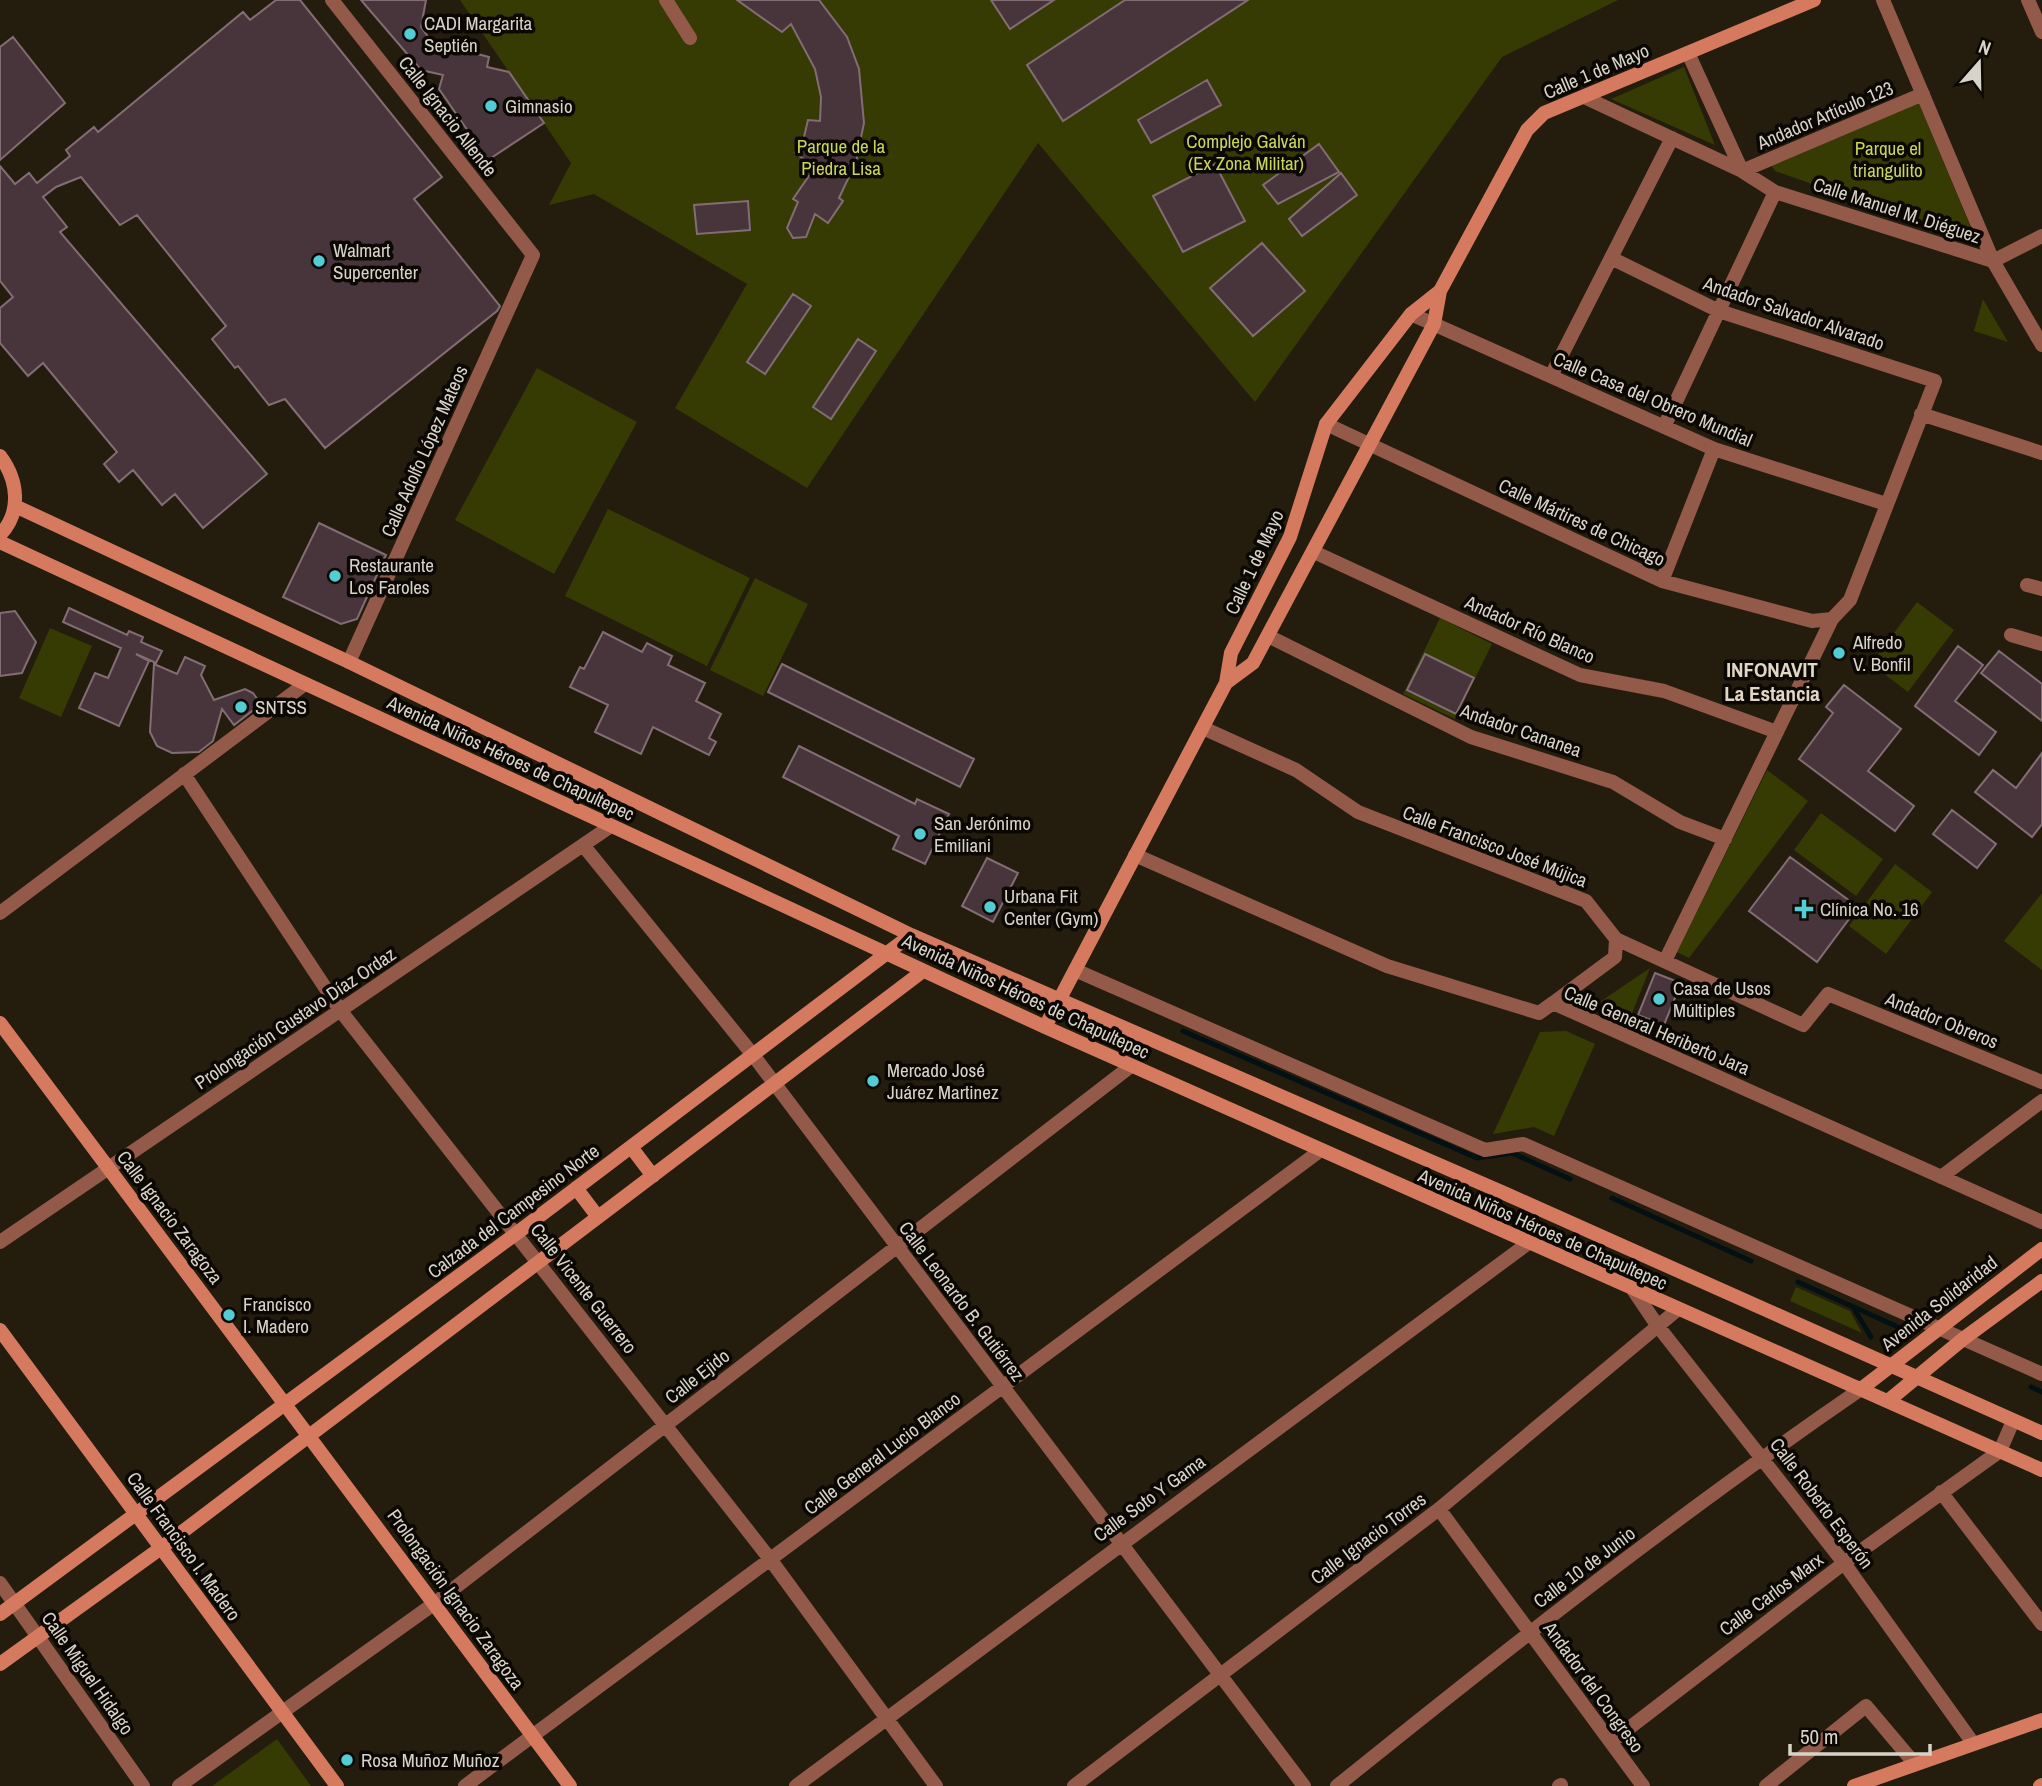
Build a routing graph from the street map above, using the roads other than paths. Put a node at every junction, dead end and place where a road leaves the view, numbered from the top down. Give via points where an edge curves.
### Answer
1 (332, 0) edge
2 (666, 0) edge
3 (1814, 0) edge
4 (1883, 0) edge
5 (2028, 0) edge
6 (2042, 32) edge
7 (690, 38) dead end
8 (1688, 53) junction
9 (1923, 94) junction
10 (1584, 97) junction
11 (1672, 138) junction
12 (1742, 172) junction
13 (1775, 192) junction
14 (2042, 236) edge
15 (533, 255) joint
16 (1611, 258) junction
17 (1993, 261) junction
18 (1440, 291) junction
19 (1719, 311) junction
20 (1412, 314) junction
21 (1434, 324) junction
22 (2042, 345) edge
23 (1550, 376) junction
24 (1921, 414) junction
25 (1326, 424) junction
26 (1664, 427) junction
27 (1370, 444) junction
28 (1714, 449) junction
29 (2042, 453) edge
30 (0, 456) edge
31 (1886, 504) junction
32 (15, 506) junction
33 (0, 535) edge
34 (0, 542) edge
35 (1314, 551) junction
36 (1662, 581) junction
37 (2027, 585) dead end
38 (2042, 589) edge
39 (1832, 619) junction
40 (2011, 635) dead end
41 (1268, 636) junction
42 (2042, 644) edge
43 (349, 662) junction
44 (1226, 683) junction
45 (305, 684) junction
46 (1203, 728) junction
47 (1777, 733) junction
48 (184, 775) junction
49 (611, 826) junction
50 (1725, 838) junction
51 (583, 845) junction
52 (1135, 855) junction
53 (0, 913) edge
54 (911, 935) junction
55 (1616, 939) junction
56 (888, 954) junction
57 (1665, 961) junction
58 (1075, 970) junction
59 (923, 971) junction
60 (1828, 994) joint
61 (1058, 1002) junction
62 (1553, 1003) junction
63 (340, 1010) junction
64 (0, 1023) edge
65 (1045, 1027) junction
66 (753, 1055) junction
67 (1131, 1066) junction
68 (2042, 1082) edge
69 (775, 1084) junction
70 (2042, 1101) edge
71 (631, 1147) junction
72 (1321, 1150) junction
73 (109, 1168) junction
74 (653, 1176) junction
75 (1941, 1177) junction
76 (576, 1188) junction
77 (597, 1217) junction
78 (2042, 1222) edge
79 (517, 1233) junction
80 (0, 1242) edge
81 (1527, 1244) junction
82 (896, 1247) junction
83 (2042, 1249) edge
84 (539, 1262) junction
85 (2042, 1281) edge
86 (1634, 1291) junction
87 (1677, 1310) junction
88 (1657, 1325) junction
89 (1937, 1328) junction
90 (0, 1330) edge
91 (1963, 1339) junction
92 (1889, 1366) junction
93 (2042, 1374) edge
94 (1916, 1377) junction
95 (1002, 1387) junction
96 (1861, 1389) junction
97 (1888, 1401) junction
98 (286, 1403) junction
99 (2013, 1421) junction
100 (666, 1424) junction
101 (2042, 1433) edge
102 (310, 1434) junction
103 (2000, 1451) junction
104 (1763, 1457) junction
105 (2042, 1470) edge
106 (1941, 1492) junction
107 (1439, 1509) junction
108 (136, 1514) junction
109 (1121, 1543) junction
110 (161, 1548) junction
111 (770, 1559) junction
112 (1844, 1563) junction
113 (0, 1583) edge
114 (15, 1603) junction
115 (435, 1603) junction
116 (0, 1614) edge
117 (2042, 1624) edge
118 (1530, 1631) junction
119 (40, 1635) junction
120 (0, 1664) edge
121 (1220, 1675) junction
122 (282, 1712) junction
123 (884, 1718) junction
124 (2042, 1720) edge
125 (533, 1736) junction
126 (1611, 1742) junction
127 (1973, 1743) junction
128 (1915, 1764) junction
129 (143, 1786) edge
130 (179, 1786) edge
131 (337, 1786) edge
132 (465, 1786) edge
133 (570, 1786) edge
134 (796, 1786) edge
135 (936, 1786) edge
136 (1074, 1786) edge
137 (1304, 1786) edge
138 (1337, 1786) edge
139 (1643, 1786) edge
140 (1766, 1786) edge
141 (1854, 1786) edge

1 - 15 street, Calle Ignacio Allende
2 - 7 street
3 - 8 main road, Calle 1 de Mayo
4 - 9 street, Andador Artículo 123
5 - 6 street
8 - 10 main road, Calle 1 de Mayo
8 - 12 street
9 - 12 street, Andador Artículo 123
9 - 17 street, Andador Artículo 123
10 - 11 street, Calle Manuel M. Diéguez
10 - 18 main road, Calle 1 de Mayo via 1544,113 1527,130
11 - 12 street, Calle Manuel M. Diéguez
11 - 16 street
12 - 13 street, Calle Manuel M. Diéguez
13 - 17 street, Calle Manuel M. Diéguez
13 - 19 street
14 - 17 street
15 - 43 street, Calle Adolfo López Mateos
16 - 19 street, Andador Salvador Alvarado
16 - 23 street
17 - 22 street, Calle Manuel M. Diéguez
18 - 20 main road, Calle 1 de Mayo
18 - 21 main road, Calle 1 de Mayo
19 - 24 street, Andador Salvador Alvarado via 1935,381
19 - 26 street
20 - 21 street, Calle Casa del Obrero Mundial
20 - 25 main road, Calle 1 de Mayo
21 - 23 street, Calle Casa del Obrero Mundial
21 - 27 main road, Calle 1 de Mayo
23 - 26 street, Calle Casa del Obrero Mundial
24 - 29 street
24 - 31 street, Andador Salvador Alvarado
25 - 27 street, Calle Mártires de Chicago
25 - 44 main road, Calle 1 de Mayo via 1290,537 1231,653
26 - 28 street, Calle Casa del Obrero Mundial
27 - 35 main road, Calle 1 de Mayo
27 - 36 street, Calle Mártires de Chicago
28 - 31 street, Calle Casa del Obrero Mundial
28 - 36 street
30 - 32 main road via 10,471
31 - 39 street, Andador Salvador Alvarado via 1850,600
32 - 33 main road
32 - 43 main road, Avenida Niños Héroes de Chapultepec
34 - 45 main road, Avenida Niños Héroes de Chapultepec
35 - 41 main road, Calle 1 de Mayo
35 - 47 street, Andador Río Blanco via 1580,676 1664,691
36 - 39 street, Calle Mártires de Chicago via 1812,621
37 - 38 street
39 - 47 street, Andador Salvador Alvarado
40 - 42 street
41 - 44 main road, Calle 1 de Mayo via 1253,663
41 - 50 street, Andador Cananea via 1471,737 1613,782 1680,822
43 - 54 main road, Avenida Niños Héroes de Chapultepec
44 - 46 main road, Calle 1 de Mayo
45 - 48 street
45 - 49 main road, Avenida Niños Héroes de Chapultepec
46 - 52 main road, Calle 1 de Mayo
46 - 55 street, Calle Francisco José Mújica via 1296,770 1358,812 1586,901
47 - 50 street, Andador Salvador Alvarado
48 - 53 street
48 - 63 street, Calle Vicente Guerrero
49 - 51 street, Prolongación Gustavo Díaz Ordaz
49 - 56 main road, Avenida Niños Héroes de Chapultepec
50 - 57 street, Andador Salvador Alvarado
51 - 63 street, Prolongación Gustavo Díaz Ordaz
51 - 66 street, Calle Leonardo B. Gutiérrez
52 - 58 main road, Calle 1 de Mayo
52 - 62 street, Calle General Heriberto Jara via 1387,966 1539,1013
54 - 56 main road, Calzada del Campesino Norte
54 - 61 main road, Avenida Niños Héroes de Chapultepec
55 - 57 street, Calle Francisco José Mújica
55 - 62 street via 1615,957
56 - 59 main road, Avenida Niños Héroes de Chapultepec
56 - 66 main road, Calzada del Campesino Norte
57 - 60 street, Calle Francisco José Mújica via 1803,1025
58 - 61 main road, Calle 1 de Mayo
58 - 89 street via 1485,1150 1523,1144
59 - 65 main road, Avenida Niños Héroes de Chapultepec
59 - 69 main road
60 - 68 street, Andador Obreros
61 - 65 main road, Calle 1 de Mayo
61 - 92 main road, Avenida Niños Héroes de Chapultepec via 1506,1194
62 - 75 street, Calle General Heriberto Jara
63 - 73 street, Prolongación Gustavo Díaz Ordaz
63 - 79 street, Calle Vicente Guerrero
64 - 73 main road, Calle Ignacio Zaragoza
65 - 67 main road, Avenida Niños Héroes de Chapultepec
66 - 69 street, Calle Leonardo B. Gutiérrez
66 - 71 main road, Calzada del Campesino Norte
67 - 72 main road, Avenida Niños Héroes de Chapultepec
67 - 82 street, Calle Ejido
69 - 74 main road
69 - 82 street, Calle Leonardo B. Gutiérrez
70 - 75 street
71 - 74 main road
71 - 76 main road, Calzada del Campesino Norte
72 - 81 main road, Avenida Niños Héroes de Chapultepec
72 - 95 street, Calle General Lucio Blanco
73 - 80 street, Prolongación Gustavo Díaz Ordaz
73 - 98 main road, Calle Ignacio Zaragoza
74 - 77 main road
75 - 78 street, Calle General Heriberto Jara
76 - 77 main road
76 - 79 main road, Calzada del Campesino Norte
77 - 84 main road
79 - 84 street, Calle Vicente Guerrero
79 - 98 main road, Calzada del Campesino Norte
81 - 86 main road, Avenida Niños Héroes de Chapultepec
81 - 109 street, Calle Soto Y Gama
82 - 95 street, Calle Leonardo B. Gutiérrez
82 - 100 street, Calle Ejido
83 - 89 main road, Avenida Solidaridad
84 - 100 street, Calle Vicente Guerrero
84 - 102 main road
85 - 91 main road
86 - 87 main road, Avenida Niños Héroes de Chapultepec
86 - 88 street, Calle Roberto Esperón
87 - 88 street, Calle Ignacio Torres
87 - 96 main road, Avenida Niños Héroes de Chapultepec
88 - 104 street, Calle Roberto Esperón
88 - 107 street, Calle Ignacio Torres
89 - 91 street
89 - 92 main road, Avenida Solidaridad
90 - 108 main road, Calle Francisco I. Madero
91 - 93 street
91 - 94 main road
92 - 94 main road, Avenida Niños Héroes de Chapultepec
92 - 96 main road, Avenida Solidaridad
94 - 97 main road
94 - 99 main road, Avenida Niños Héroes de Chapultepec
95 - 109 street, Calle Leonardo B. Gutiérrez
95 - 111 street, Calle General Lucio Blanco
96 - 97 main road, Avenida Niños Héroes de Chapultepec
96 - 104 street, Calle 10 de Junio
97 - 103 main road, Avenida Niños Héroes de Chapultepec
98 - 102 main road, Calle Ignacio Zaragoza
98 - 108 main road, Calzada del Campesino Norte
99 - 101 main road, Avenida Niños Héroes de Chapultepec
99 - 103 street
100 - 111 street, Calle Vicente Guerrero
100 - 115 street, Calle Ejido
102 - 110 main road
102 - 115 main road, Prolongación Ignacio Zaragoza
103 - 105 main road, Avenida Niños Héroes de Chapultepec
103 - 106 street, Calle Carlos Marx
104 - 112 street, Calle Roberto Esperón
104 - 118 street, Calle 10 de Junio
106 - 112 street, Calle Carlos Marx
106 - 117 street
107 - 118 street, Andador del Congreso
107 - 121 street, Calle Ignacio Torres
108 - 110 main road, Calle Francisco I. Madero
108 - 114 main road, Calzada del Campesino Norte
109 - 121 street, Calle Leonardo B. Gutiérrez
109 - 123 street, Calle Soto Y Gama
110 - 119 main road
110 - 122 main road, Calle Francisco I. Madero
111 - 123 street, Calle Vicente Guerrero
111 - 125 street, Calle General Lucio Blanco
112 - 126 street, Calle Carlos Marx
112 - 127 street, Calle Roberto Esperón
113 - 114 street, Calle Miguel Hidalgo
114 - 116 main road, Calzada del Campesino Norte
114 - 119 street, Calle Miguel Hidalgo
115 - 122 street, Calle Ejido
115 - 125 main road, Prolongación Ignacio Zaragoza
118 - 126 street, Andador del Congreso
118 - 138 street, Calle 10 de Junio
119 - 120 main road
119 - 129 street, Calle Miguel Hidalgo
121 - 136 street, Calle Ignacio Torres
121 - 137 street, Calle Leonardo B. Gutiérrez
122 - 130 street, Calle Ejido
122 - 131 main road, Calle Francisco I. Madero
123 - 134 street, Calle Soto Y Gama
123 - 135 street, Calle Vicente Guerrero
124 - 127 main road
125 - 132 street, Calle General Lucio Blanco
125 - 133 main road, Prolongación Ignacio Zaragoza
126 - 139 street, Andador del Congreso
127 - 128 main road
128 - 140 street via 1866,1706
128 - 141 main road

